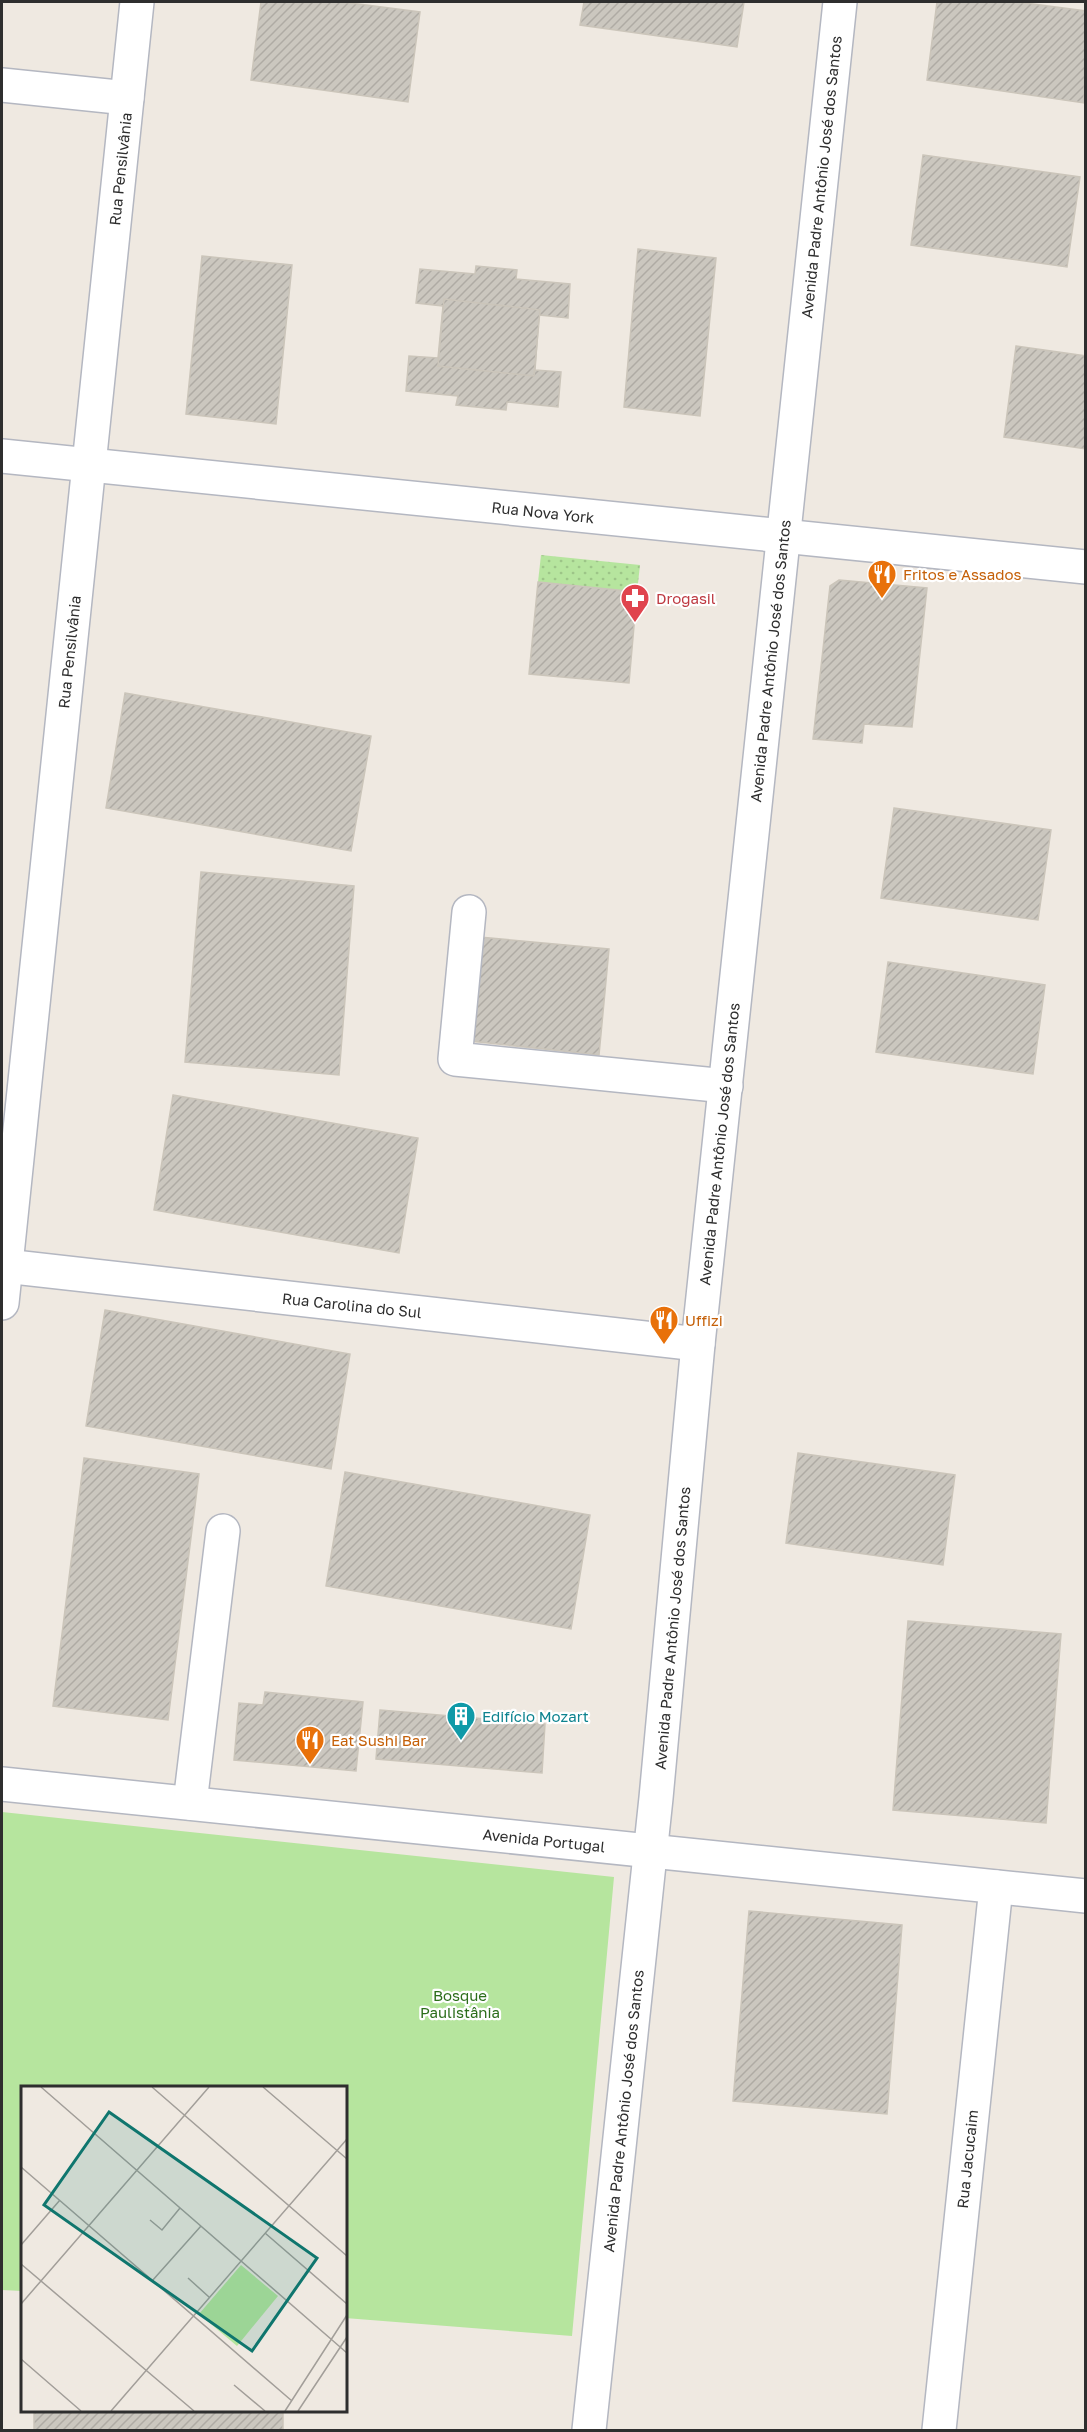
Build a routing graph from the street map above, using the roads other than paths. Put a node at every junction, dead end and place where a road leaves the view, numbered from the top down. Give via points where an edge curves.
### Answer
1 (137, 2) edge
2 (840, 2) edge
3 (2, 85) edge
4 (127, 98) junction
5 (2, 456) edge
6 (88, 464) junction
7 (783, 537) junction
8 (1086, 567) edge
9 (469, 912) dead end
10 (726, 1086) junction
11 (5, 1266) junction
12 (2, 1303) edge
13 (698, 1344) junction
14 (223, 1531) dead end
15 (2, 1784) edge
16 (190, 1803) junction
17 (650, 1851) junction
18 (996, 1887) junction
19 (1086, 1896) edge
20 (589, 2430) edge
21 (939, 2430) edge

1 - 4 street, Rua Pensilvânia
2 - 7 street, Avenida Padre Antônio José dos Santos
3 - 4 street
4 - 6 street, Rua Pensilvânia
5 - 6 street, Rua Nova York
6 - 7 street, Rua Nova York
6 - 11 street, Rua Pensilvânia
7 - 8 street, Rua Nova York
7 - 10 street, Avenida Padre Antônio José dos Santos
9 - 10 street via 455,1059
10 - 13 street, Avenida Padre Antônio José dos Santos
11 - 12 street, Rua Pensilvânia
11 - 13 street, Rua Carolina do Sul
13 - 17 street, Avenida Padre Antônio José dos Santos
14 - 16 street
15 - 16 street, Avenida Portugal
16 - 17 street, Avenida Portugal
17 - 18 street, Avenida Portugal
17 - 20 street, Avenida Padre Antônio José dos Santos
18 - 19 street, Avenida Portugal
18 - 21 street, Rua Jacucaim

